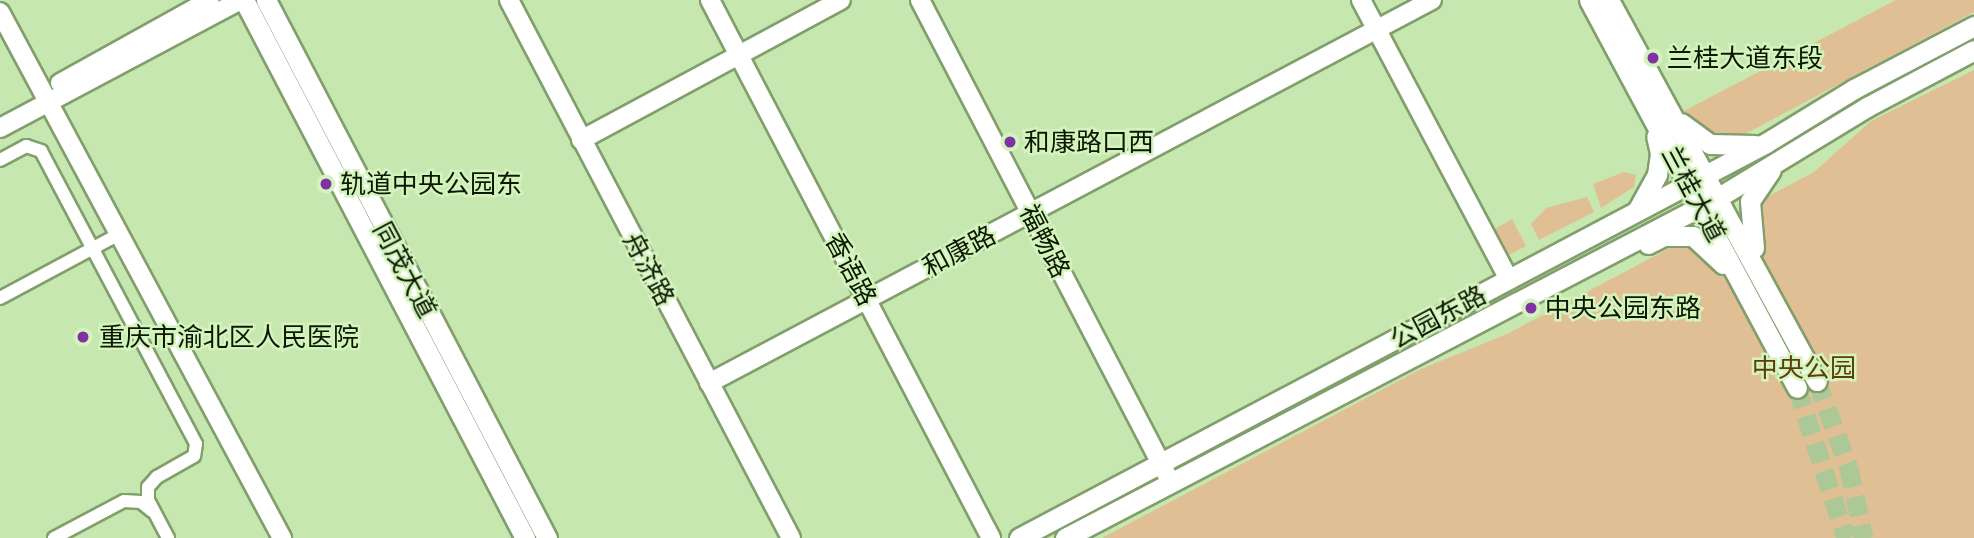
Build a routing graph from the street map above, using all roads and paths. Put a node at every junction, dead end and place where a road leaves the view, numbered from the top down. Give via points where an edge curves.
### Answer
1 (210, 0) edge
2 (243, 0) edge
3 (266, 0) edge
4 (509, 0) edge
5 (710, 0) edge
6 (841, 0) edge
7 (920, 0) edge
8 (932, 0) edge
9 (1361, 0) edge
10 (1432, 0) edge
11 (1590, 0) edge
12 (1609, 0) edge
13 (0, 12) edge
14 (1974, 26) edge
15 (1377, 30) junction
16 (1974, 50) edge
17 (739, 55) junction
18 (48, 96) junction
19 (1659, 112) junction
20 (0, 115) edge
21 (0, 128) edge
22 (581, 140) junction
23 (1766, 143) junction
24 (1787, 155) junction
25 (0, 160) edge
26 (1706, 174) junction
27 (1688, 184) junction
28 (1718, 197) junction
29 (1699, 207) junction
30 (1036, 210) junction
31 (1637, 211) junction
32 (121, 233) junction
33 (93, 248) junction
34 (1575, 270) junction
35 (1758, 270) junction
36 (1509, 279) junction
37 (1749, 295) junction
38 (0, 298) edge
39 (867, 300) junction
40 (1818, 381) tunnel mouth
41 (709, 383) junction
42 (1797, 388) tunnel mouth
43 (1166, 461) junction
44 (1176, 480) junction
45 (156, 515) junction
46 (54, 538) edge
47 (168, 538) edge
48 (282, 538) edge
49 (525, 538) edge
50 (547, 538) edge
51 (791, 538) edge
52 (991, 538) edge
53 (1019, 538) edge
54 (1065, 538) edge

1 - 18 street
2 - 18 street
2 - 49 main road, 同茂大道
3 - 50 main road, 同茂大道
4 - 22 street, 舟济路
5 - 17 street, 香语路
6 - 17 street
7 - 30 street, 福畅路
8 - 30 street, 福畅路
9 - 15 street
10 - 15 street, 和康路
11 - 19 main road, 兰桂大道
12 - 19 main road, 兰桂大道
13 - 18 street
14 - 23 main road, 公园东路 via 1854,89
15 - 30 street, 和康路
15 - 36 street
16 - 24 main road, 公园东路
17 - 22 street
17 - 39 street, 香语路
18 - 20 street
18 - 21 street
18 - 32 street
19 - 23 main road via 1710,144 1734,148
19 - 26 main road, 兰桂大道
19 - 27 main road, 兰桂大道
19 - 31 main road via 1657,175
22 - 41 street, 舟济路
23 - 26 main road, 公园东路
24 - 28 main road, 公园东路
24 - 35 main road via 1750,201 1749,224
25 - 33 street via 26,146 41,151
26 - 27 main road, 公园东路
26 - 28 main road, 兰桂大道
27 - 29 main road, 兰桂大道
27 - 31 main road, 公园东路
28 - 29 main road, 公园东路
28 - 35 main road, 兰桂大道
29 - 34 main road, 公园东路
29 - 37 main road, 兰桂大道
30 - 39 street, 和康路
30 - 43 street, 福畅路
31 - 36 main road, 公园东路
32 - 33 street
32 - 48 street
33 - 38 street
33 - 45 street via 196,444 194,456 148,487 148,500
34 - 37 main road via 1603,265 1664,236 1693,236
34 - 44 main road, 公园东路
35 - 40 main road, 兰桂大道
36 - 43 main road, 公园东路
37 - 42 main road, 兰桂大道
39 - 41 street, 和康路
39 - 52 street, 香语路
41 - 51 street, 舟济路
43 - 44 street, 福畅路
43 - 53 main road, 公园东路
44 - 54 main road, 公园东路
45 - 46 street via 141,502 124,501
45 - 47 street

